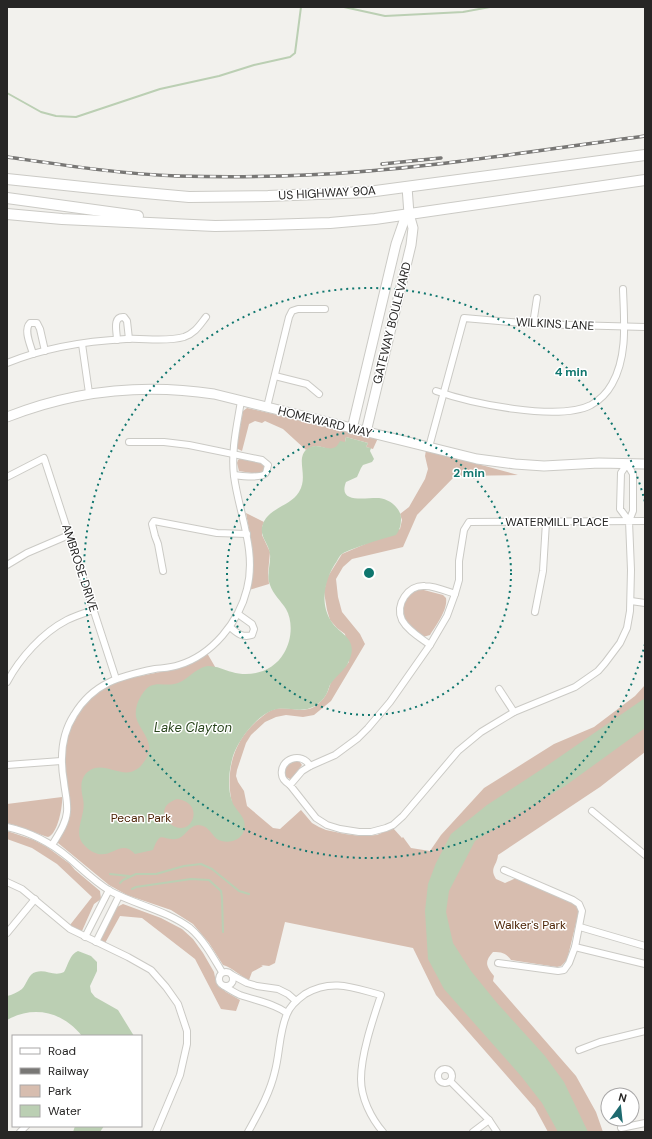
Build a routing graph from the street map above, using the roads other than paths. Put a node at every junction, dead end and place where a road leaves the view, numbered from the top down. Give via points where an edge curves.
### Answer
1 (645, 155) edge
2 (7, 179) edge
3 (645, 180) edge
4 (407, 187) junction
5 (7, 198) edge
6 (7, 214) edge
7 (409, 214) junction
8 (181, 224) junction
9 (623, 289) dead end
10 (537, 298) dead end
11 (325, 309) dead end
12 (206, 317) dead end
13 (533, 324) junction
14 (624, 327) junction
15 (645, 328) edge
16 (130, 339) junction
17 (117, 340) junction
18 (82, 344) junction
19 (45, 351) junction
20 (33, 354) junction
21 (7, 363) edge
22 (275, 376) junction
23 (436, 390) dead end
24 (89, 393) junction
25 (444, 393) junction
26 (319, 394) dead end
27 (241, 401) junction
28 (267, 407) junction
29 (7, 417) edge
30 (352, 429) junction
31 (366, 432) junction
32 (129, 442) dead end
33 (429, 447) junction
34 (233, 454) junction
35 (627, 464) junction
36 (645, 464) edge
37 (234, 475) junction
38 (7, 477) edge
39 (629, 521) junction
40 (645, 521) edge
41 (546, 522) junction
42 (247, 534) junction
43 (69, 535) junction
44 (7, 566) edge
45 (163, 571) dead end
46 (455, 594) junction
47 (631, 601) junction
48 (645, 603) edge
49 (93, 610) junction
50 (535, 612) dead end
51 (238, 614) junction
52 (230, 627) junction
53 (430, 645) junction
54 (116, 678) junction
55 (7, 682) edge
56 (499, 689) dead end
57 (514, 712) junction
58 (61, 761) junction
59 (7, 765) edge
60 (310, 766) junction
61 (290, 786) junction
62 (592, 811) dead end
63 (7, 827) edge
64 (52, 845) junction
65 (645, 855) edge
66 (504, 870) dead end
67 (7, 882) edge
68 (109, 890) junction
69 (119, 896) junction
70 (35, 899) junction
71 (95, 917) junction
72 (106, 923) junction
73 (580, 927) junction
74 (7, 934) edge
75 (85, 937) junction
76 (96, 942) junction
77 (645, 946) edge
78 (575, 947) junction
79 (498, 963) dead end
80 (645, 964) edge
81 (222, 972) junction
82 (232, 975) junction
83 (224, 986) junction
84 (296, 1001) junction
85 (287, 1013) junction
86 (645, 1031) edge
87 (579, 1050) dead end
88 (450, 1081) dead end
89 (489, 1120) junction
90 (645, 1123) edge
91 (621, 1128) dead end
92 (156, 1132) edge
93 (248, 1132) edge
94 (383, 1132) edge
95 (473, 1132) edge
96 (497, 1132) edge

1 - 4 main road, US HIGHWAY 90A
2 - 4 main road, US HIGHWAY 90A via 189,197 334,194
3 - 7 main road
4 - 7 street, GATEWAY BOULEVARD
5 - 8 main road
6 - 8 main road
7 - 8 main road via 330,223 215,226
7 - 30 street, GATEWAY BOULEVARD via 405,218 396,244
7 - 31 street, GATEWAY BOULEVARD via 413,228 411,245
9 - 14 street
10 - 13 street
11 - 22 street via 292,311
12 - 16 street via 196,330 184,337
13 - 14 street, WILKINS LANE
13 - 25 street, WILKINS LANE via 464,318
14 - 15 street, WILKINS LANE
14 - 25 street via 617,374 608,391 590,405 553,411 520,409 486,404
16 - 17 street
16 - 17 street via 128,321 121,317 116,321
17 - 18 street
18 - 19 street
18 - 24 street
19 - 20 street
19 - 20 street via 37,323 30,323 27,329
20 - 21 street
22 - 26 street via 307,384
22 - 28 street
23 - 25 street
24 - 27 street, HOMEWARD WAY via 170,389 206,393
24 - 29 street, HOMEWARD WAY via 47,402
25 - 33 street
27 - 28 street, HOMEWARD WAY
27 - 34 street
28 - 30 street, HOMEWARD WAY
30 - 31 street, HOMEWARD WAY
31 - 33 street, HOMEWARD WAY
32 - 34 street via 164,442
33 - 35 street, HOMEWARD WAY via 477,459 515,464
34 - 37 street
34 - 37 street via 262,460 268,465 264,475
35 - 36 street, HOMEWARD WAY
35 - 39 street via 633,474 633,512
35 - 39 street via 621,473 620,509
37 - 42 street
38 - 43 street, AMBROSE DRIVE via 44,458
39 - 40 street, WATERMILL PLACE
39 - 41 street, WATERMILL PLACE
39 - 47 street
41 - 46 street, WATERMILL PLACE via 469,522 464,530 459,580
41 - 50 street via 543,571
42 - 45 street via 217,533 154,521 152,528
42 - 51 street via 249,580
43 - 44 street via 27,553
43 - 49 street, AMBROSE DRIVE
46 - 53 street via 447,616
46 - 53 street via 433,587 418,586 411,589 402,600 402,620
47 - 48 street
47 - 57 street via 624,635 598,671 575,686
49 - 54 street, AMBROSE DRIVE
49 - 55 street via 67,620 53,629 27,653
51 - 52 street
51 - 52 street via 252,624 254,632 245,636
52 - 54 street via 204,652 179,665
53 - 60 street via 390,702 368,728 335,756
54 - 58 street via 95,691 78,708 66,730
56 - 57 street
57 - 61 street via 494,723 468,743 404,816 386,828 359,832 331,827 316,818
58 - 59 street
58 - 64 street via 67,814
60 - 61 street
60 - 61 street via 305,760 295,757 289,759 281,774
62 - 65 street
63 - 64 street via 28,833
64 - 68 street
66 - 73 street via 580,904
67 - 70 street
68 - 69 street
68 - 71 street
69 - 72 street
69 - 81 street via 167,915 190,928 203,942
70 - 74 street
70 - 75 street via 70,929
71 - 72 street
71 - 75 street
72 - 76 street
73 - 77 street
73 - 78 street
75 - 76 street
76 - 92 street via 128,956 151,970 173,996 183,1017 187,1031 184,1059 176,1086
78 - 79 street via 564,970
78 - 80 street
81 - 82 street
81 - 83 street via 219,980
82 - 83 street via 232,983
82 - 84 street via 247,983 278,989
83 - 85 street via 238,994 279,1007
84 - 85 street
84 - 94 street via 311,991 330,985 348,986 381,995 363,1056 361,1080 364,1100 375,1123
85 - 93 street via 268,1093
86 - 87 street
88 - 89 street
89 - 95 street
89 - 96 street
90 - 91 street

